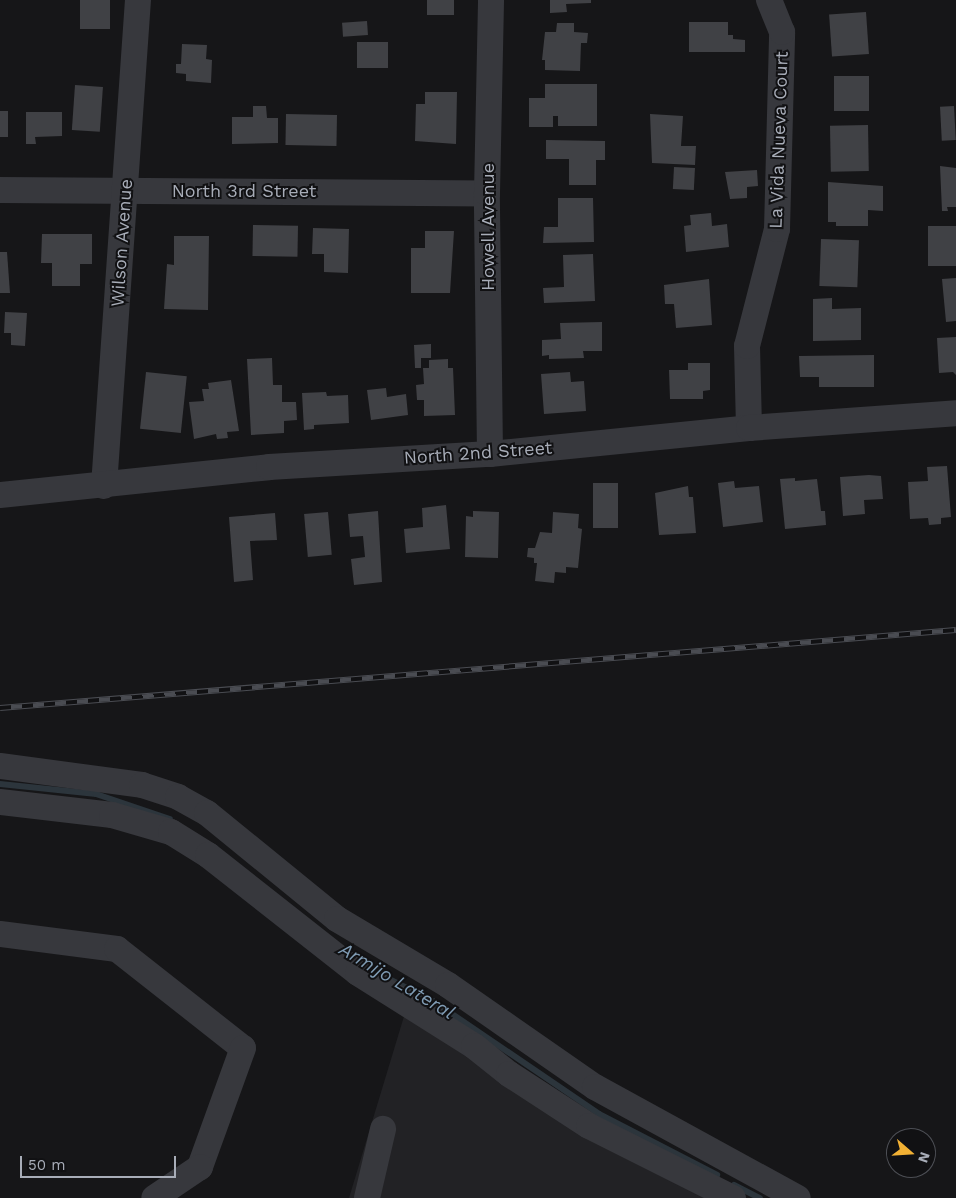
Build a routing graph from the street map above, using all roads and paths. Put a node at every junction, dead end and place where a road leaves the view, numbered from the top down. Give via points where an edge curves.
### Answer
1 (138, 0) edge
2 (491, 0) edge
3 (769, 0) edge
4 (0, 190) edge
5 (126, 190) junction
6 (487, 193) junction
7 (956, 413) edge
8 (749, 428) junction
9 (490, 454) junction
10 (104, 486) junction
11 (0, 495) edge
12 (0, 766) edge
13 (0, 802) edge
14 (0, 934) edge
15 (383, 1129) dead end
16 (154, 1198) edge
17 (367, 1198) edge
18 (734, 1198) edge
19 (798, 1198) edge

1 - 5 street, Wilson Avenue
2 - 6 street, Howell Avenue
3 - 8 street, La Vida Nueva Court via 782,32 777,229 747,346
4 - 5 street, North 3rd Street
5 - 6 street, North 3rd Street
5 - 10 street, Wilson Avenue
6 - 9 street, Howell Avenue
7 - 8 street, North 2nd Street
8 - 9 street, North 2nd Street
9 - 10 street, North 2nd Street via 269,467
10 - 11 street, North 2nd Street
12 - 19 street via 142,785 178,797 207,813 337,919 448,985 595,1086
13 - 18 street via 112,815 171,832 208,855 358,973 474,1046 509,1074 590,1126
14 - 16 street via 117,949 243,1048 200,1167
15 - 17 street

